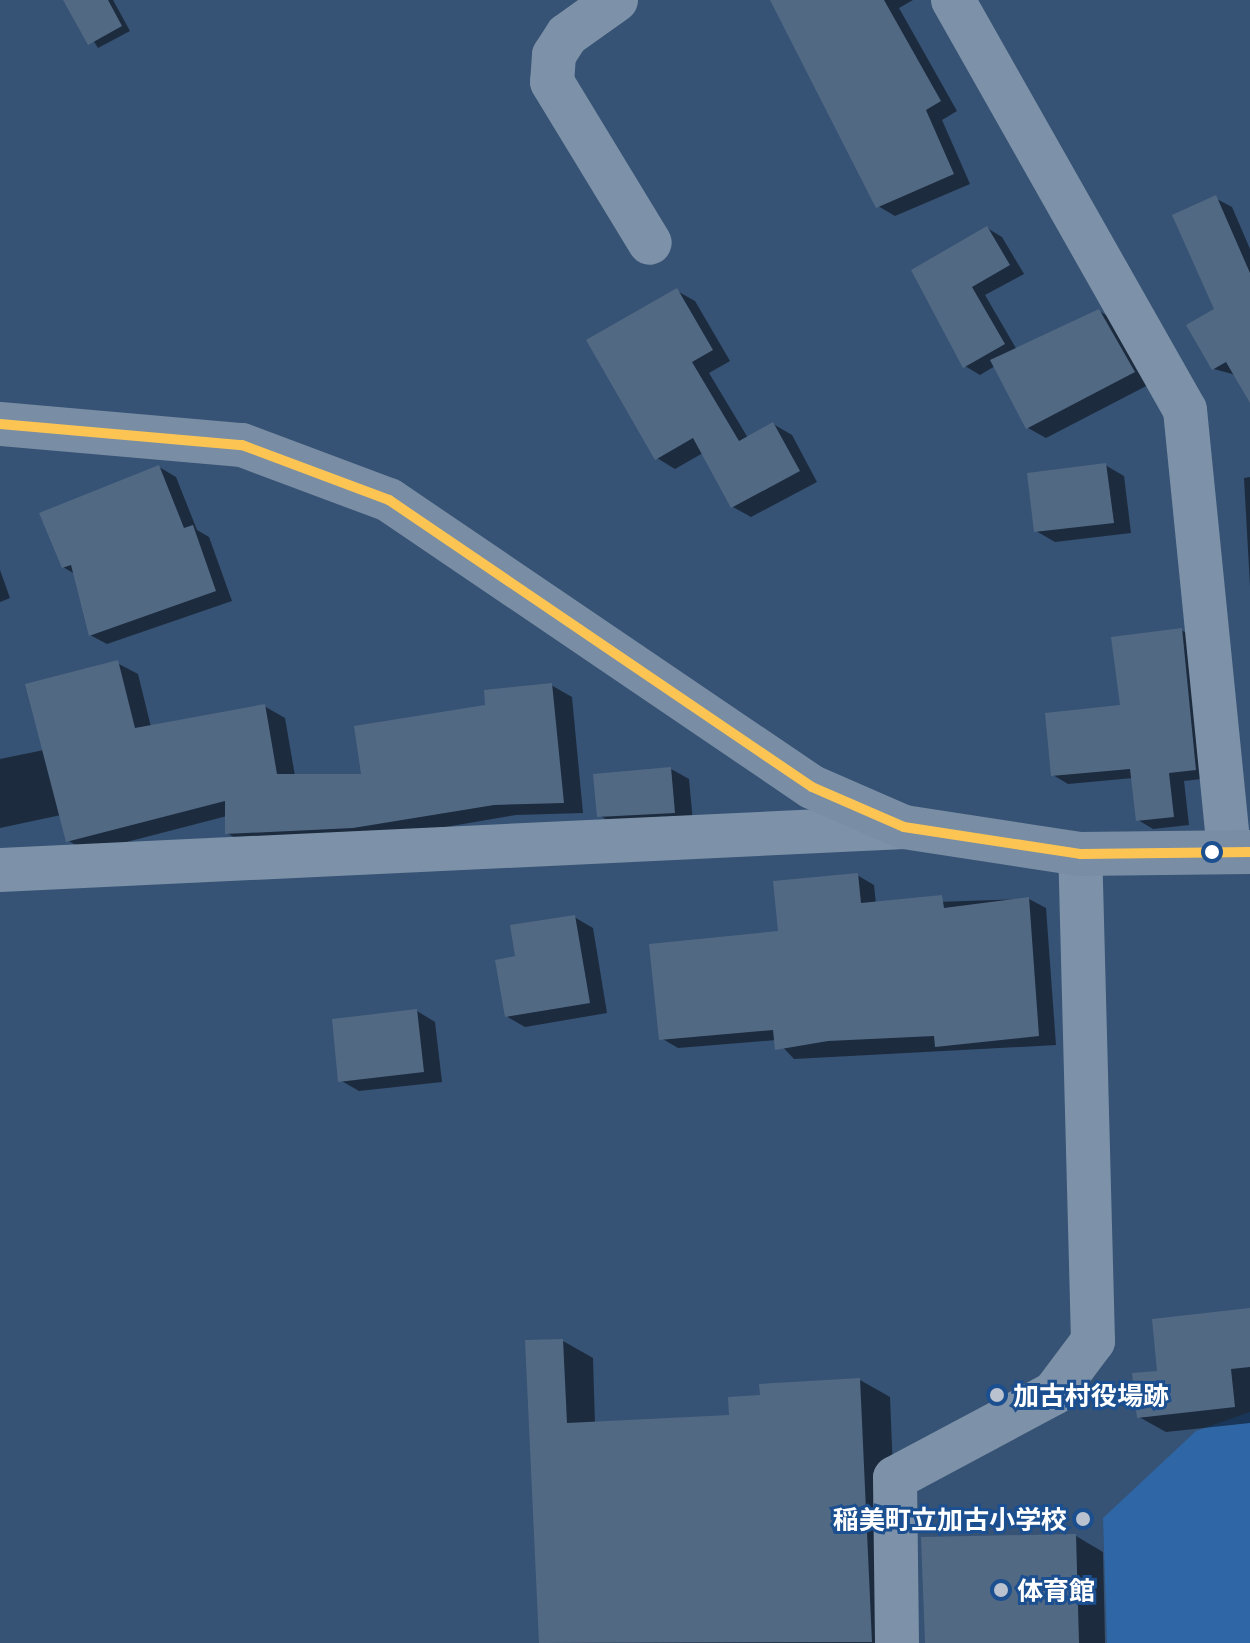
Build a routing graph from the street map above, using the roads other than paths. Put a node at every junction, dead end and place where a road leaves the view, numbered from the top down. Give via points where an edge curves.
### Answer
1 (616, 0) edge
2 (953, 0) edge
3 (650, 243) dead end
4 (0, 424) edge
5 (904, 827) junction
6 (1240, 852) edge
7 (1080, 854) junction
8 (0, 870) edge
9 (897, 1643) edge

1 - 3 street via 567,35 554,55 552,82
2 - 6 street via 1185,410
4 - 5 main road via 242,445 389,500 812,787
5 - 7 main road
5 - 8 street
6 - 7 main road
7 - 9 street via 1093,1341 1054,1393 895,1478

